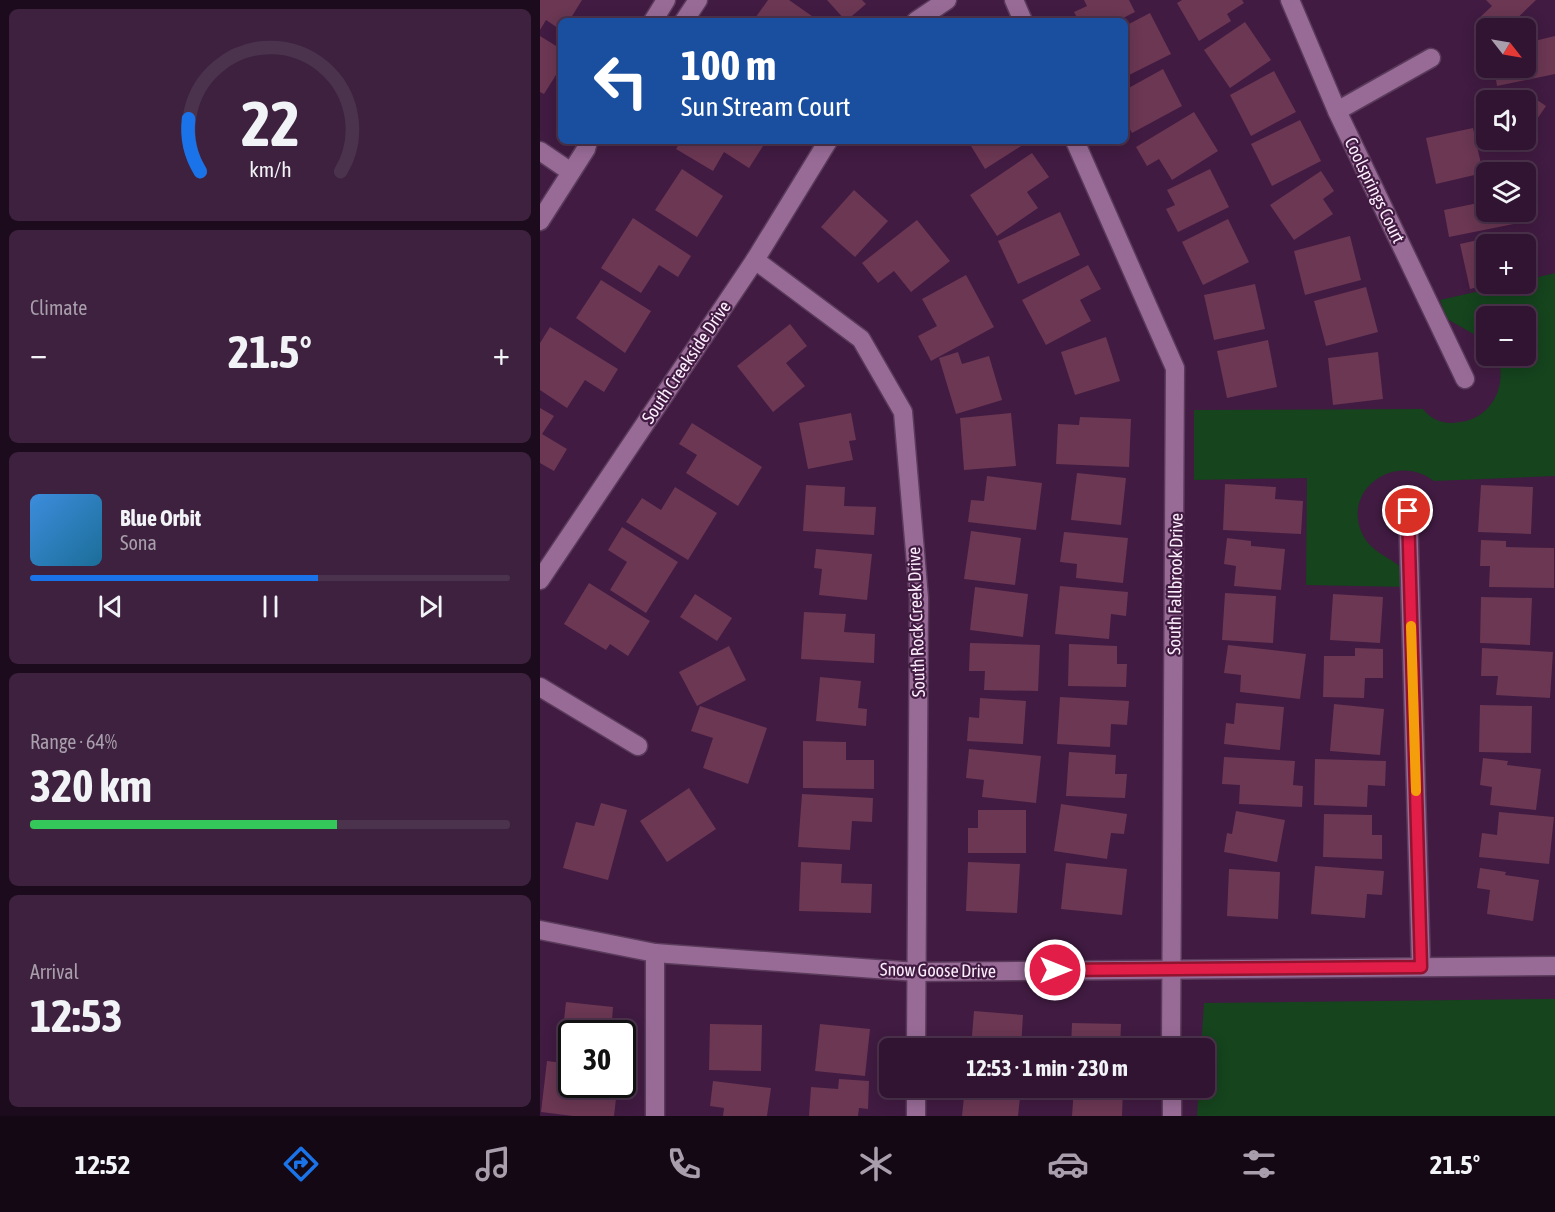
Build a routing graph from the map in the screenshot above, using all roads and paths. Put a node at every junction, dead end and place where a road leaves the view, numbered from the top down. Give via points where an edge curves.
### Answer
1 (666, 0) edge
2 (698, 0) edge
3 (947, 0) edge
4 (1014, 0) edge
5 (1290, 0) edge
6 (655, 18) edge
7 (686, 18) edge
8 (920, 18) edge
9 (1022, 18) edge
10 (1431, 58) dead end
11 (1337, 111) junction
12 (590, 144) edge
13 (826, 144) edge
14 (1076, 144) edge
15 (540, 151) edge
16 (571, 172) junction
17 (540, 221) edge
18 (755, 260) junction
19 (1465, 379) dead end
20 (1408, 511) dead end
21 (540, 580) edge
22 (540, 687) edge
23 (638, 746) dead end
24 (540, 930) edge
25 (655, 953) junction
26 (1555, 966) edge
27 (1421, 967) junction
28 (1170, 969) junction
29 (917, 972) junction
30 (916, 1038) edge
31 (1171, 1038) edge
32 (916, 1098) edge
33 (1172, 1098) edge
34 (655, 1116) edge
35 (916, 1116) edge
36 (1172, 1116) edge

1 - 6 street
2 - 7 street
3 - 8 street
4 - 9 street
5 - 11 street, Coolsprings Court
10 - 11 street
11 - 19 street, Coolsprings Court
12 - 16 street
13 - 18 street, South Creekside Drive
14 - 28 street, South Fallbrook Drive via 1175,368
15 - 16 street
16 - 17 street
18 - 21 street, South Creekside Drive
18 - 29 street, South Rock Creek Drive via 861,339 903,412 919,598
20 - 27 street
22 - 23 street
24 - 25 street, Snow Goose Drive
25 - 29 street, Snow Goose Drive
25 - 34 street
26 - 27 street, Snow Goose Drive
27 - 28 street, Snow Goose Drive
28 - 29 street, Snow Goose Drive
28 - 31 street, South Fallbrook Drive
29 - 30 street, South Rock Creek Drive
32 - 35 street
33 - 36 street

